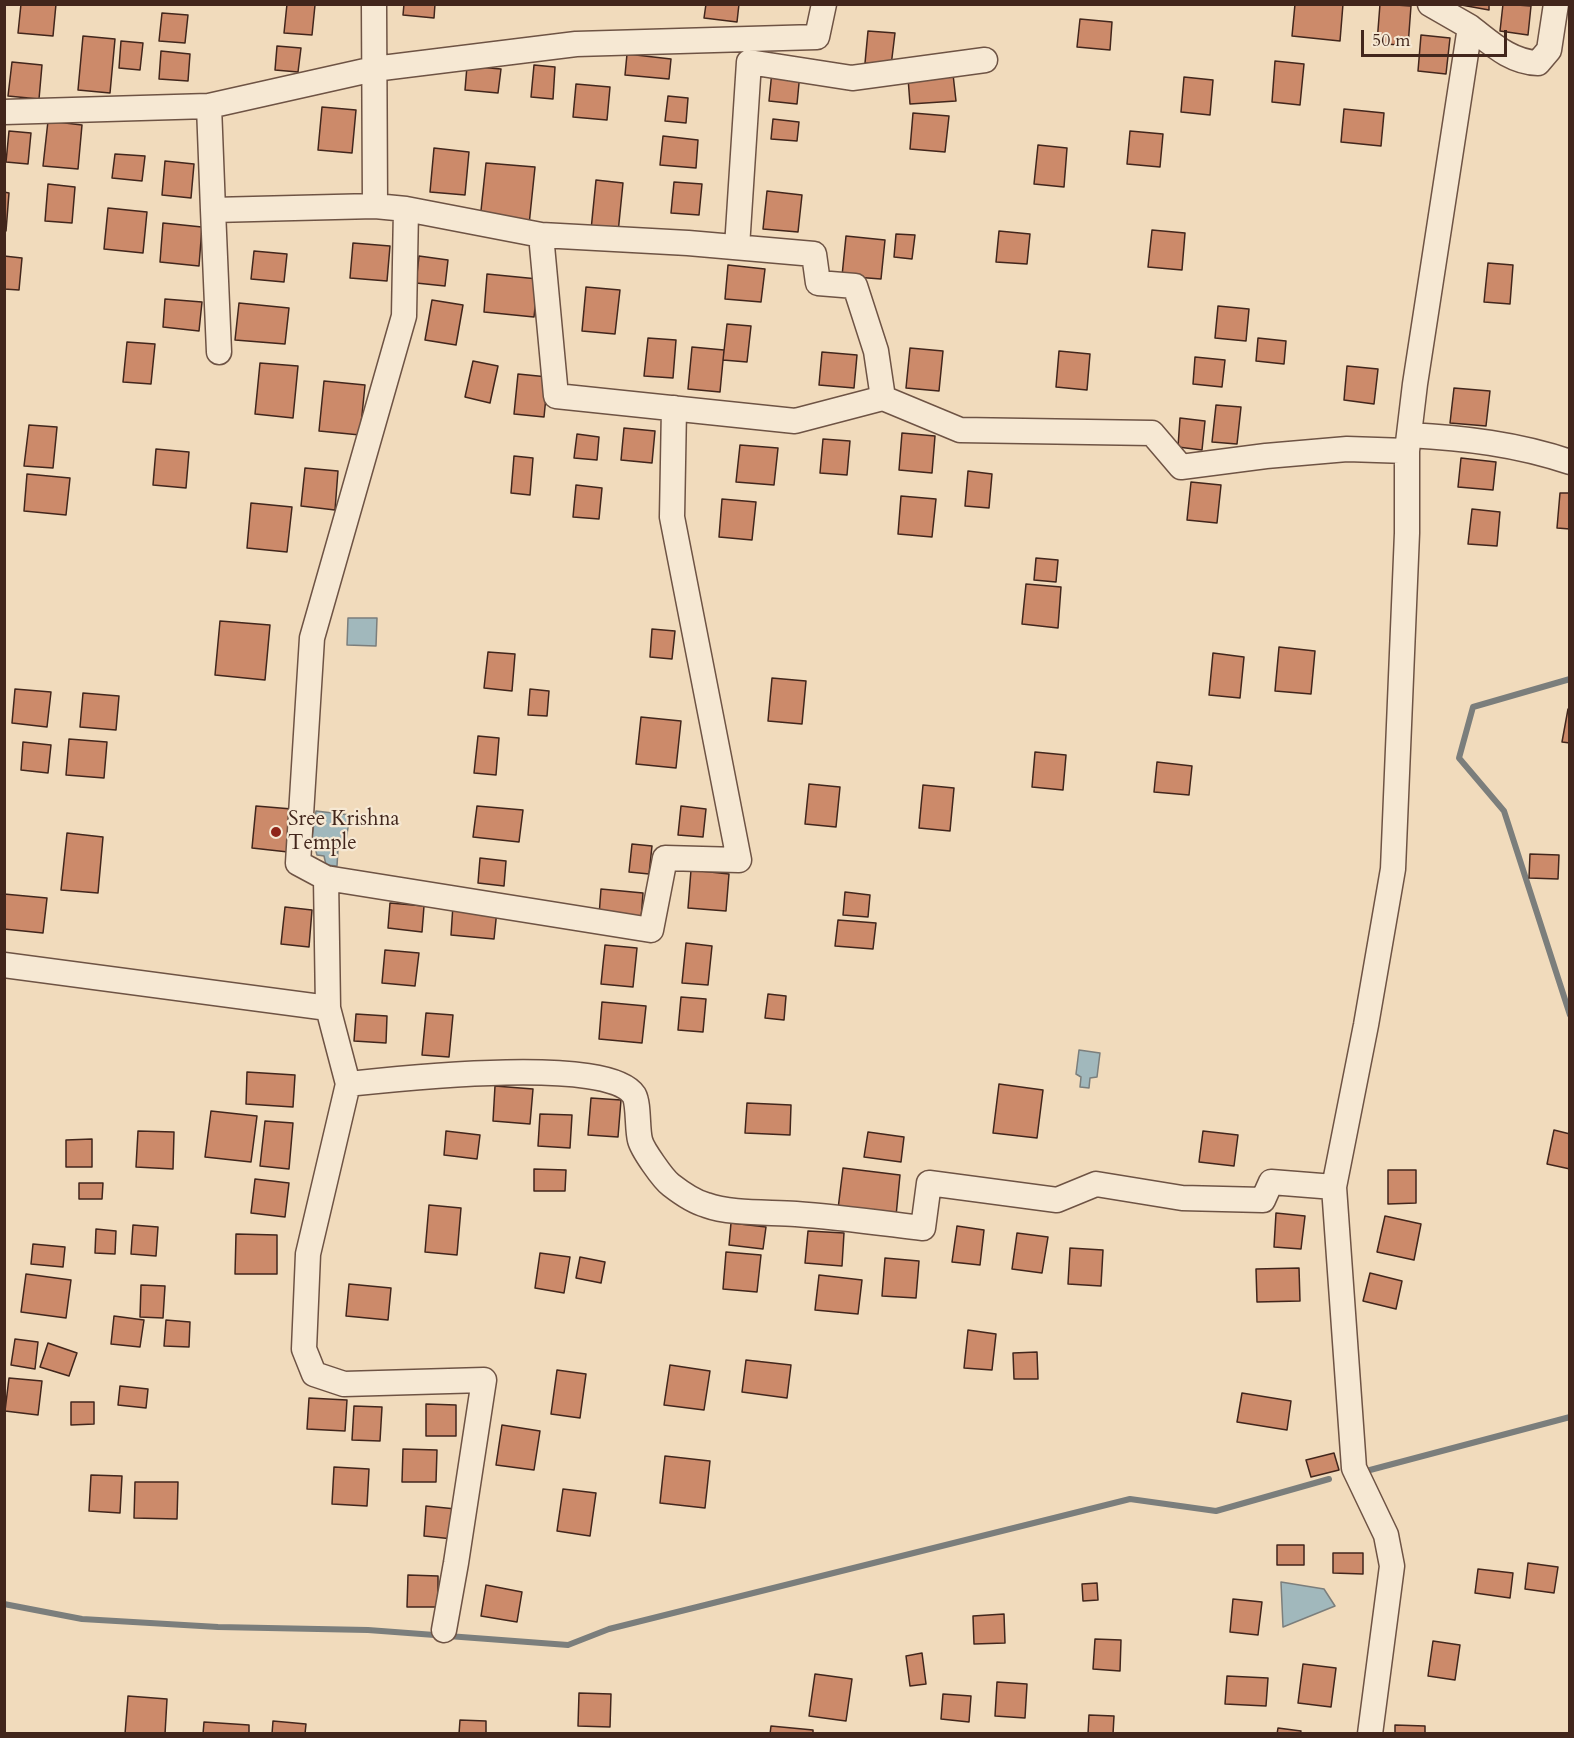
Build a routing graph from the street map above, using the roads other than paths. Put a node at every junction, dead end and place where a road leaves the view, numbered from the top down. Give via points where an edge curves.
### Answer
1 (374, 4) edge
2 (824, 4) edge
3 (1430, 4) edge
4 (1556, 4) edge
5 (1470, 27) junction
6 (985, 60) dead end
7 (375, 69) junction
8 (208, 106) junction
9 (4, 112) edge
10 (375, 206) junction
11 (406, 209) junction
12 (213, 210) junction
13 (541, 235) junction
14 (737, 247) junction
15 (219, 352) dead end
16 (883, 398) junction
17 (674, 408) junction
18 (1408, 443) junction
19 (1569, 462) edge
20 (327, 878) junction
21 (4, 965) edge
22 (328, 1008) junction
23 (348, 1084) junction
24 (1334, 1187) junction
25 (444, 1630) dead end
26 (1370, 1734) edge

1 - 7 street
2 - 7 street via 817,37 576,44
3 - 5 street
4 - 5 street via 1549,50 1538,63 1509,57
5 - 18 street
6 - 14 street via 852,78 749,62
7 - 8 street
7 - 10 street
8 - 9 street
8 - 12 street
10 - 11 street
10 - 12 street
11 - 13 street
11 - 20 street via 404,316 312,638 298,863
12 - 15 street
13 - 14 street
13 - 17 street via 556,396
14 - 16 street via 814,254 819,283 855,286 876,351
16 - 17 street via 795,421
16 - 18 street via 960,430 1152,433 1182,467
17 - 20 street via 672,517 739,860 665,858 651,930
18 - 19 street via 1464,438 1533,450
18 - 24 street via 1393,869
20 - 22 street
21 - 22 street
22 - 23 street
23 - 24 street via 440,1074 553,1073 611,1081 634,1096 641,1144 669,1184 705,1205 722,1209 923,1228 929,1183 1057,1200 1096,1184 1182,1198 1263,1200 1271,1182
23 - 25 street via 308,1254 304,1349 314,1374 344,1384 484,1380
24 - 26 street via 1354,1468 1386,1535 1392,1566

